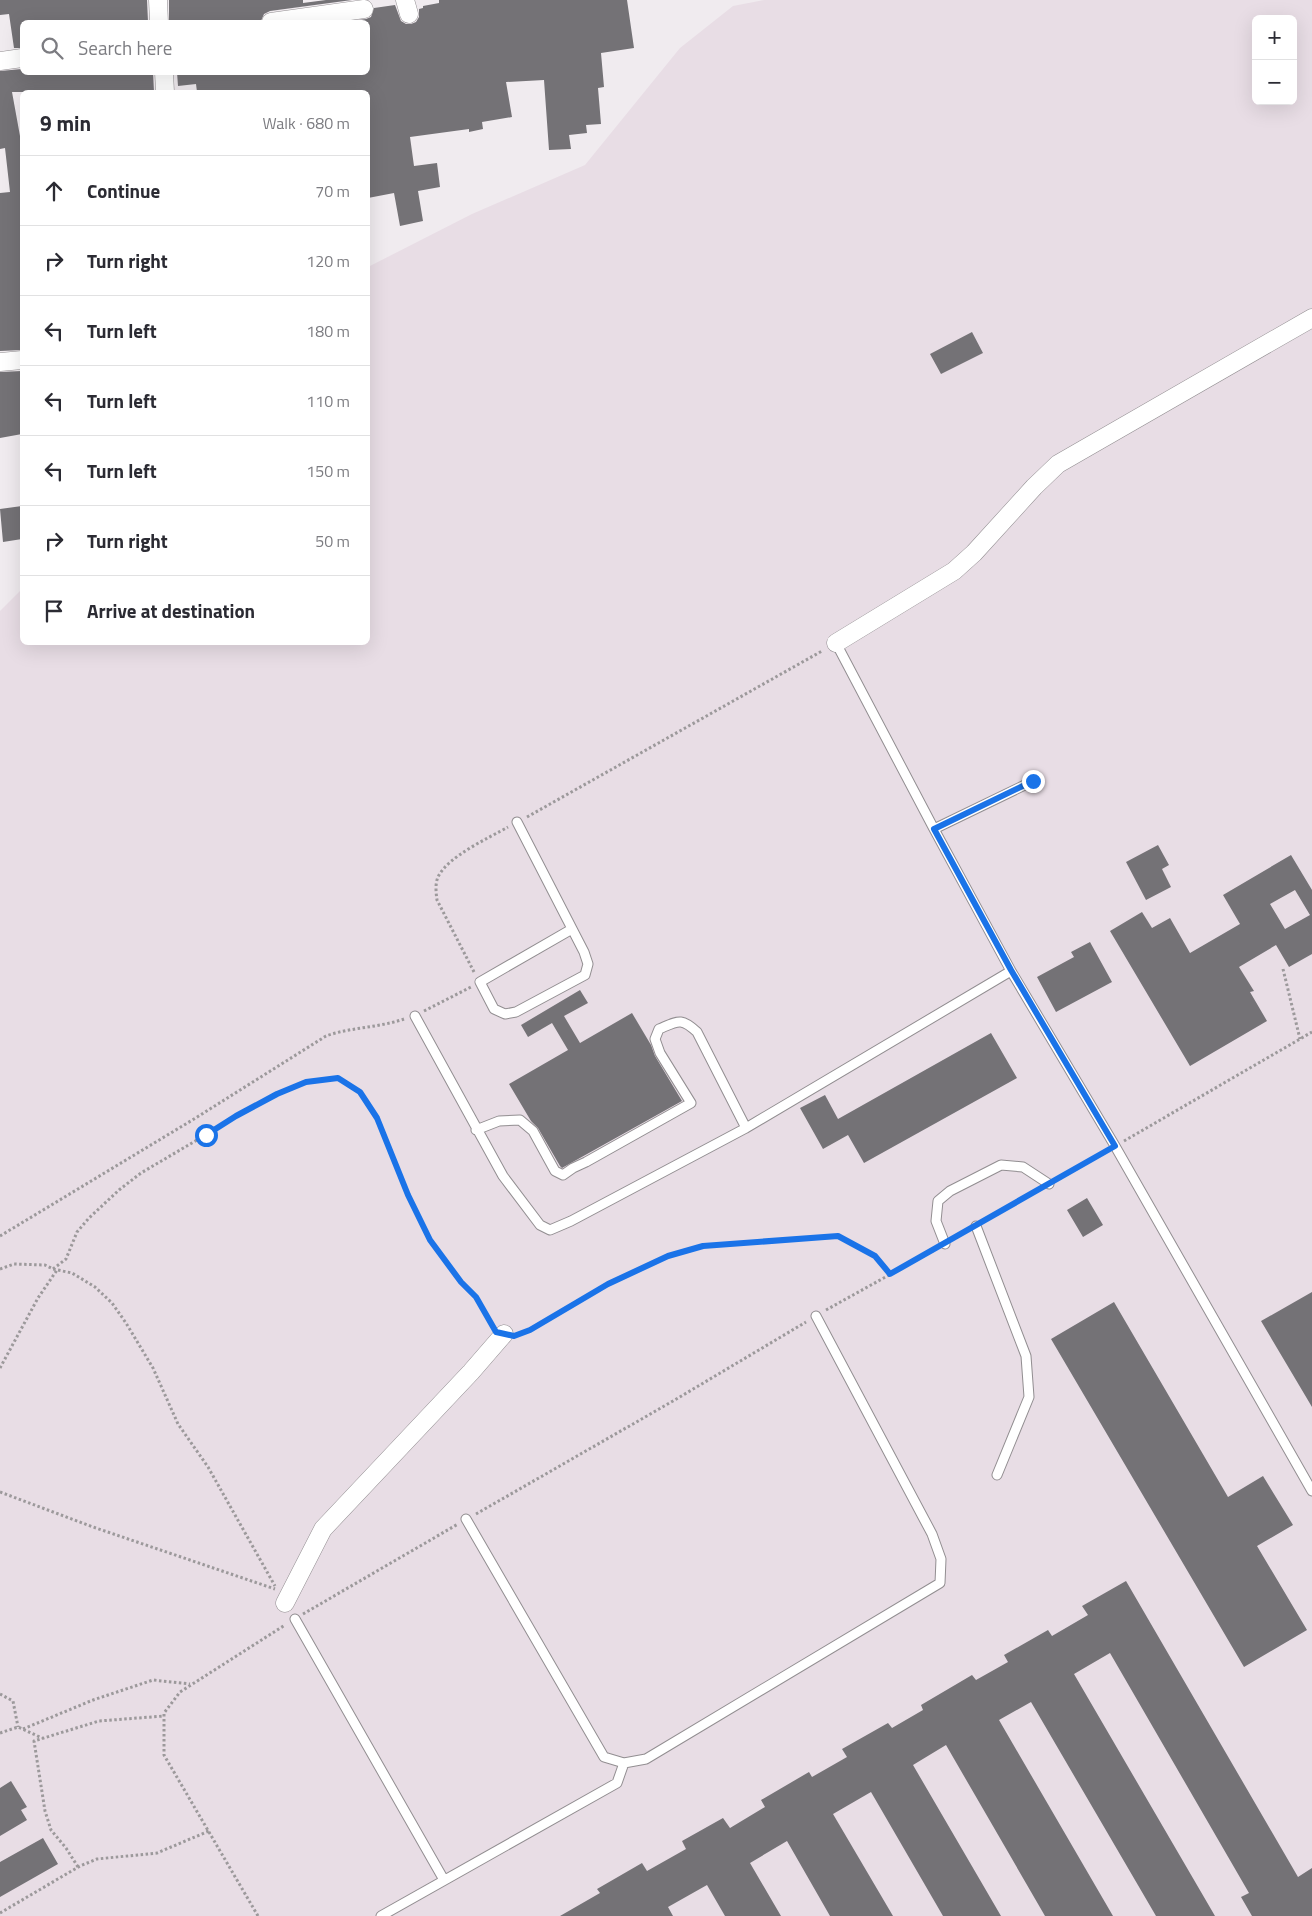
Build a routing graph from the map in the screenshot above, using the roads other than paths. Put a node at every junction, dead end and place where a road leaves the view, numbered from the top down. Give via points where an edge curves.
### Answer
1 (158, 0) edge
2 (364, 9) dead end
3 (159, 20) edge
4 (285, 20) edge
5 (20, 58) edge
6 (0, 61) edge
7 (164, 75) edge
8 (165, 90) edge
9 (1312, 318) edge
10 (20, 360) edge
11 (0, 362) edge
12 (836, 643) joint
13 (1033, 781) dead end
14 (517, 822) road end
15 (934, 829) junction
16 (572, 929) junction
17 (1011, 970) junction
18 (415, 1016) road end
19 (746, 1128) junction
20 (476, 1130) junction
21 (1049, 1184) road end
22 (976, 1226) road end
23 (945, 1244) road end
24 (816, 1316) road end
25 (504, 1334) road end
26 (997, 1475) dead end
27 (1312, 1491) edge
28 (466, 1519) road end
29 (285, 1603) dead end
30 (295, 1619) road end
31 (624, 1763) junction
32 (444, 1880) junction
33 (381, 1916) edge

1 - 3 street
2 - 4 street
5 - 6 street
7 - 8 street
9 - 12 street via 1058,464 954,571
10 - 11 street
12 - 15 lane
13 - 15 lane
14 - 16 lane
15 - 17 lane
16 - 16 lane via 588,964 585,975 516,1012 505,1014 494,1008 480,982
17 - 19 lane
17 - 27 lane
18 - 20 lane
19 - 20 lane via 550,1230 540,1226 503,1176
19 - 20 lane via 697,1032 688,1023 677,1021 659,1029 655,1039 660,1053 691,1103 563,1175 555,1171 534,1131 520,1120 499,1121
21 - 23 lane via 1023,1167 1001,1165 950,1191 938,1201 936,1221
22 - 26 lane via 1026,1356 1029,1397
24 - 31 lane via 932,1534 941,1559 940,1582 646,1759
25 - 29 street via 323,1529
28 - 31 lane via 604,1756
30 - 32 lane
31 - 32 lane via 617,1783
32 - 33 lane

